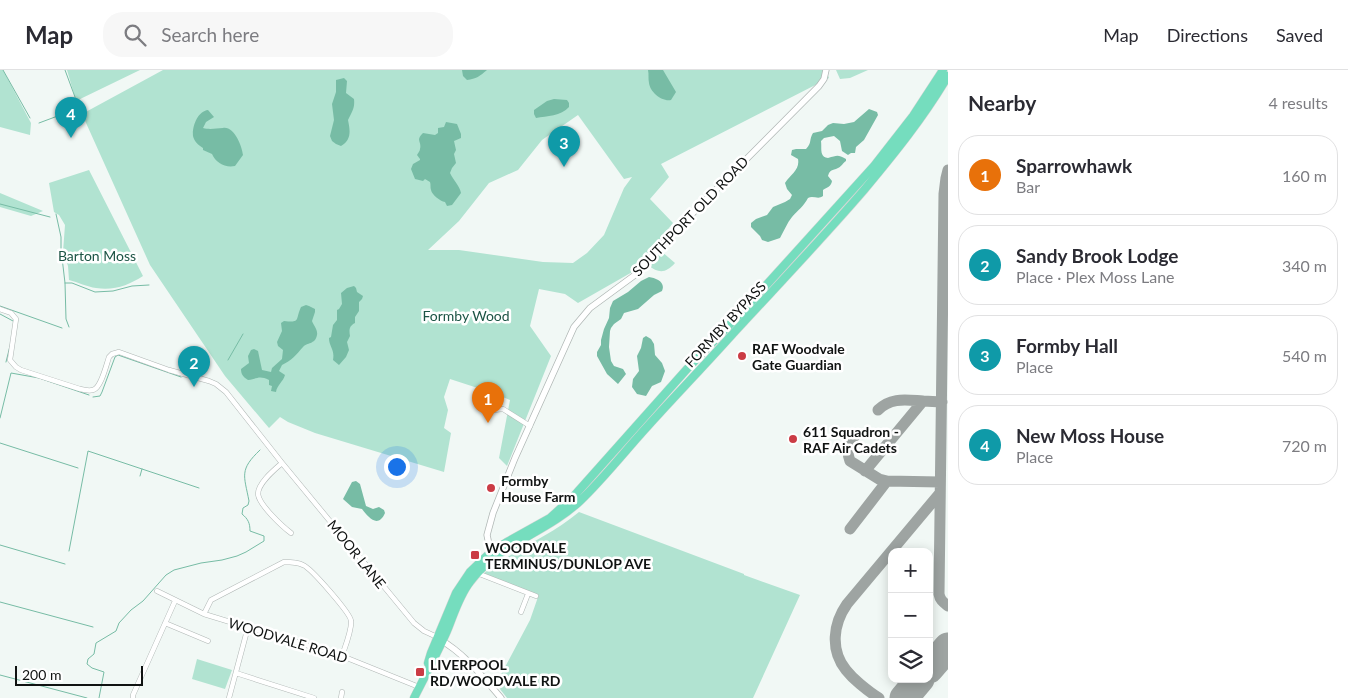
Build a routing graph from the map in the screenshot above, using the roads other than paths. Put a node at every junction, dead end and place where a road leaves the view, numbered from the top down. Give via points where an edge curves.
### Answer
1 (826, 70) edge
2 (943, 70) edge
3 (948, 76) edge
4 (0, 309) edge
5 (713, 355) junction
6 (675, 382) junction
7 (480, 408) dead end
8 (530, 426) junction
9 (282, 463) junction
10 (286, 529) junction
11 (291, 533) dead end
12 (281, 534) dead end
13 (491, 555) junction
14 (477, 573) junction
15 (157, 591) dead end
16 (528, 594) junction
17 (536, 596) dead end
18 (175, 601) junction
19 (521, 612) dead end
20 (204, 614) junction
21 (165, 623) junction
22 (248, 627) junction
23 (440, 639) junction
24 (208, 641) dead end
25 (342, 656) junction
26 (236, 673) junction
27 (421, 683) junction
28 (342, 692) dead end
29 (133, 698) edge
30 (229, 698) edge
31 (314, 698) edge
32 (341, 698) edge
33 (414, 698) edge
34 (501, 698) edge

1 - 8 street, SOUTHPORT OLD ROAD via 819,86 661,245 639,272 590,308 574,327
2 - 6 highway, FORMBY BYPASS via 874,166
3 - 5 highway, FORMBY BYPASS via 933,102 835,224
4 - 9 street, MOOR LANE via 16,319 10,360 21,370 80,389 95,390 109,357 118,352 209,381 226,392
5 - 6 highway via 707,354
5 - 13 highway, FORMBY BYPASS via 577,503 553,523
6 - 13 highway, FORMBY BYPASS via 563,507
7 - 8 street via 503,408
8 - 13 street, SOUTHPORT OLD ROAD via 493,513 487,535
9 - 10 street via 267,477 258,494 264,506
9 - 23 street, MOOR LANE via 414,623
10 - 11 street
10 - 12 street
13 - 14 highway
13 - 23 highway via 470,572 456,593
14 - 16 street
14 - 23 highway via 461,596
15 - 18 street, WOODVALE ROAD
16 - 17 street
16 - 19 street
18 - 20 street, WOODVALE ROAD
18 - 21 street
20 - 22 street, WOODVALE ROAD
20 - 25 street via 211,600 284,562 305,565 350,616 352,623
21 - 24 street
21 - 29 street
22 - 25 street, WOODVALE ROAD
22 - 26 street
23 - 27 highway via 431,653
23 - 34 street via 463,657
25 - 27 street, WOODVALE ROAD
26 - 30 street
26 - 31 street
27 - 33 highway
28 - 32 street

